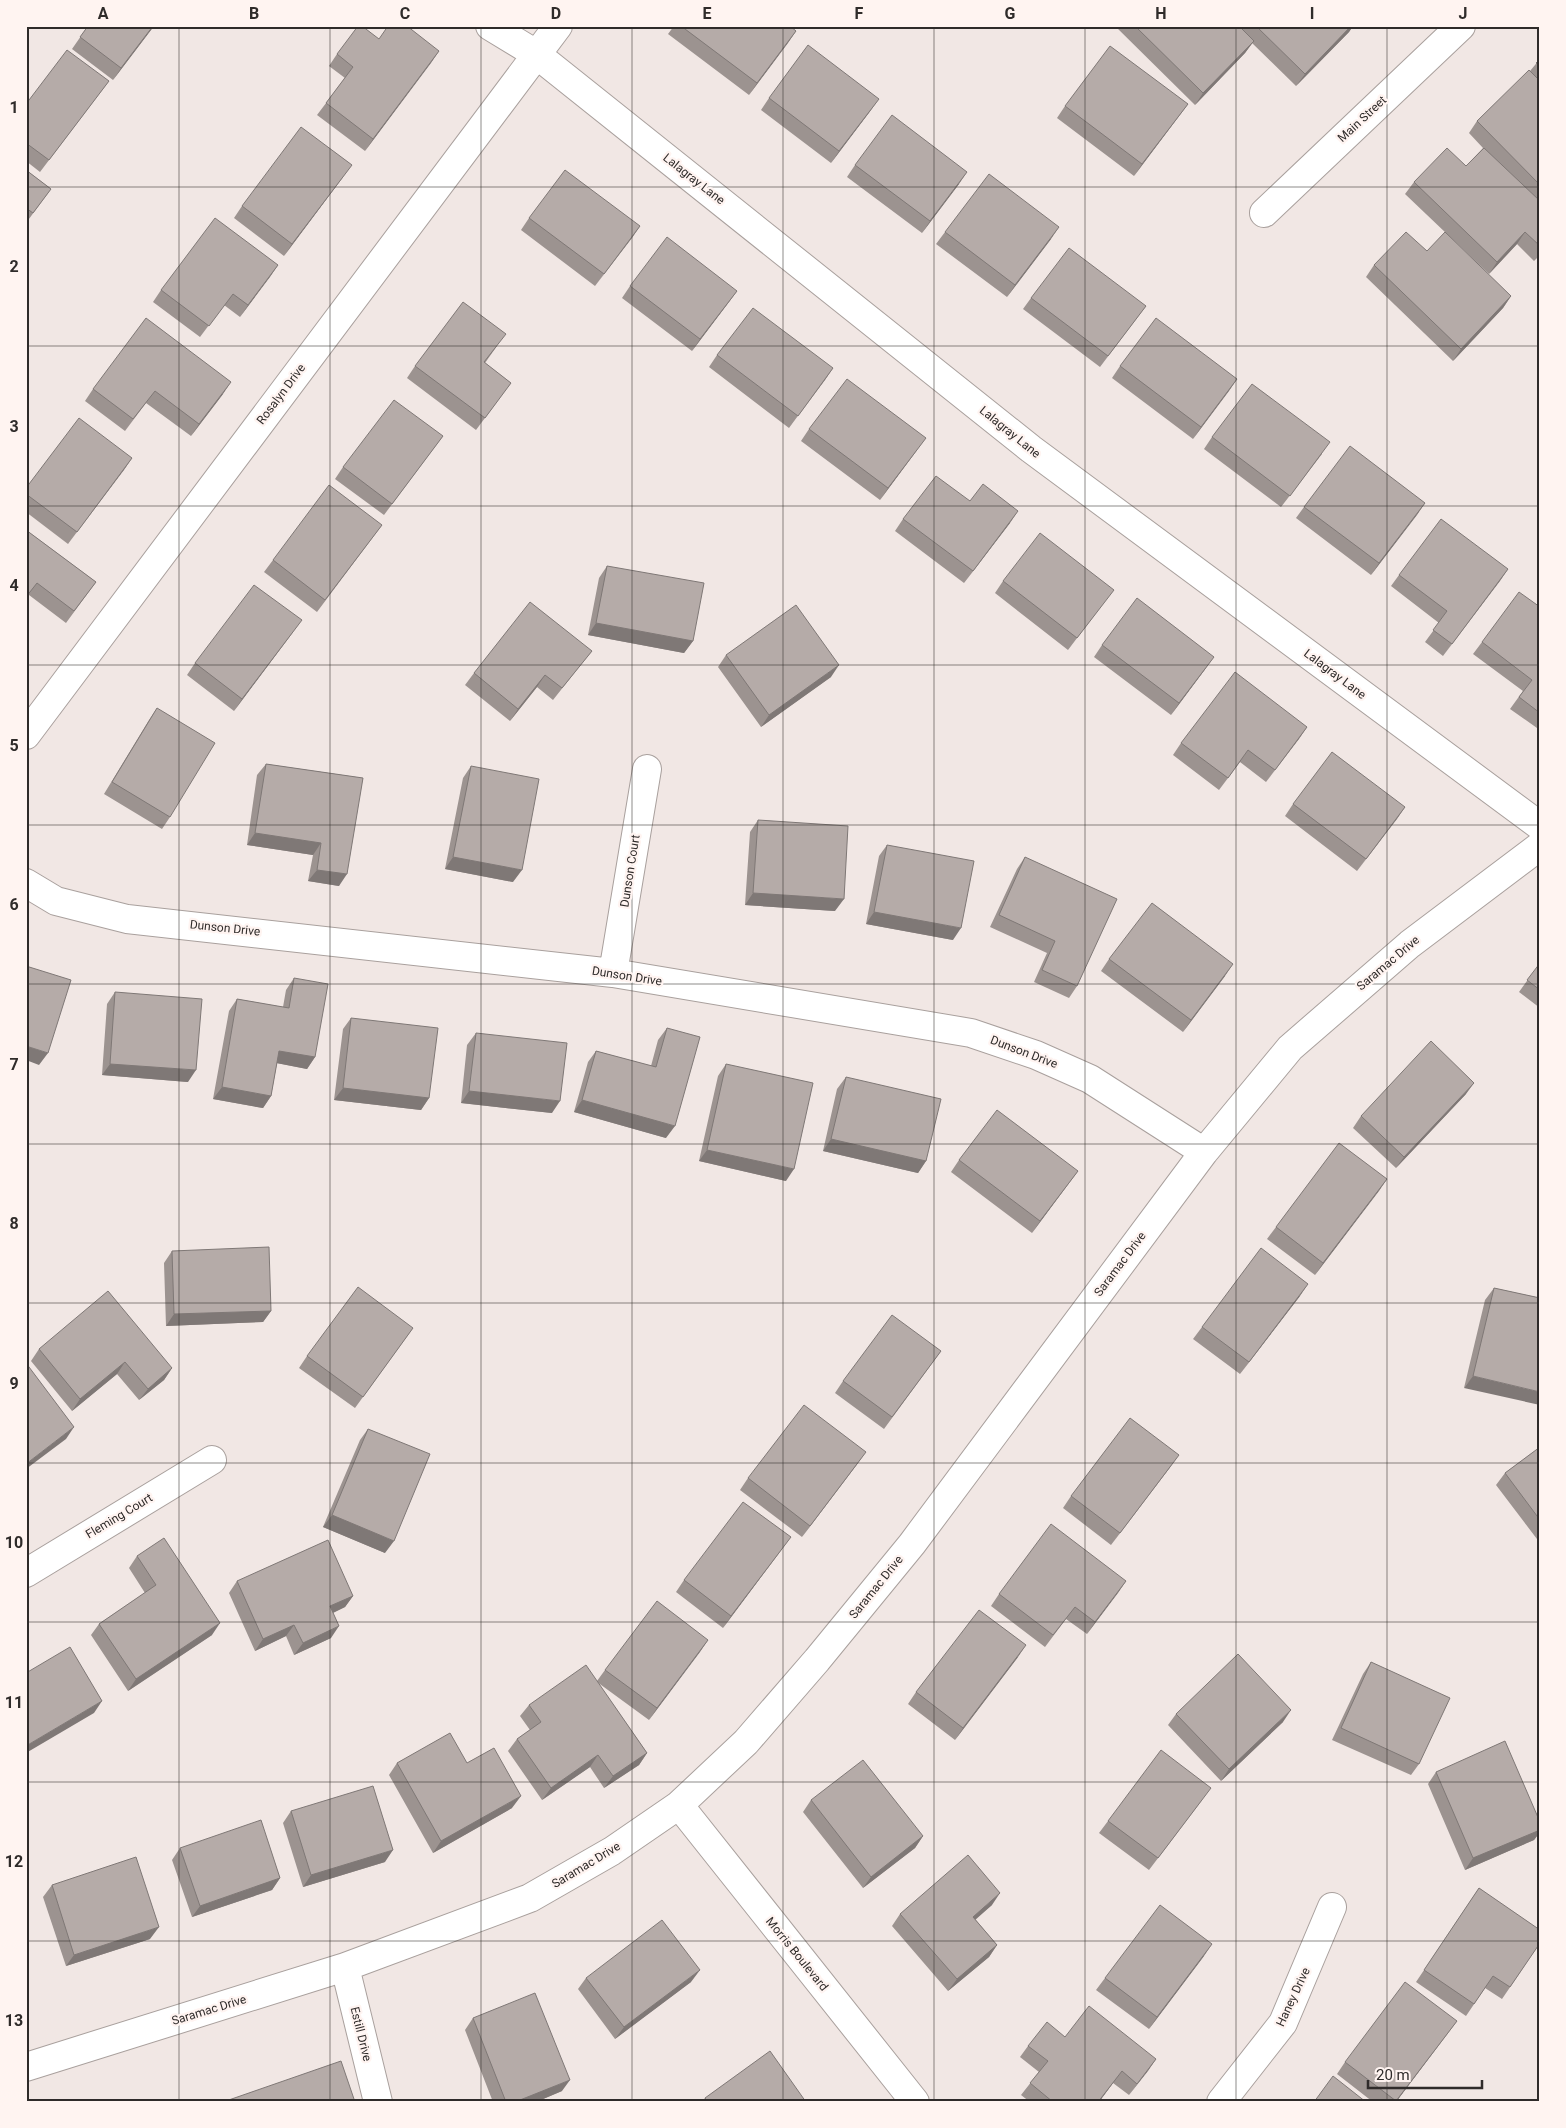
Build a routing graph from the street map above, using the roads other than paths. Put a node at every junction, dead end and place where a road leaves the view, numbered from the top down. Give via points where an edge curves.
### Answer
1 (490, 26) edge
2 (558, 26) edge
3 (1461, 26) edge
4 (536, 54) junction
5 (1264, 212) dead end
6 (26, 734) edge
7 (647, 769) dead end
8 (1540, 826) edge
9 (1540, 846) edge
10 (26, 883) edge
11 (613, 972) junction
12 (1204, 1152) junction
13 (212, 1460) dead end
14 (26, 1573) edge
15 (679, 1805) junction
16 (1332, 1907) dead end
17 (345, 1967) junction
18 (26, 2067) edge
19 (378, 2102) edge
20 (915, 2102) edge
21 (1221, 2102) edge

1 - 4 street, Lalagray Lane
2 - 4 street, Rosalyn Drive
3 - 5 street, Main Street
4 - 6 street, Rosalyn Drive
4 - 8 street, Lalagray Lane via 1031,449
7 - 11 street, Dunson Court
9 - 12 street, Saramac Drive via 1410,944 1290,1048
10 - 11 street, Dunson Drive via 56,902 127,919
11 - 12 street, Dunson Drive via 971,1033 1036,1055 1090,1079
12 - 15 street, Saramac Drive via 912,1544 746,1742
13 - 14 street, Fleming Court
15 - 17 street, Saramac Drive via 612,1851 530,1898
15 - 20 street, Morris Boulevard
16 - 21 street, Haney Drive via 1283,2022
17 - 18 street, Saramac Drive
17 - 19 street, Estill Drive

